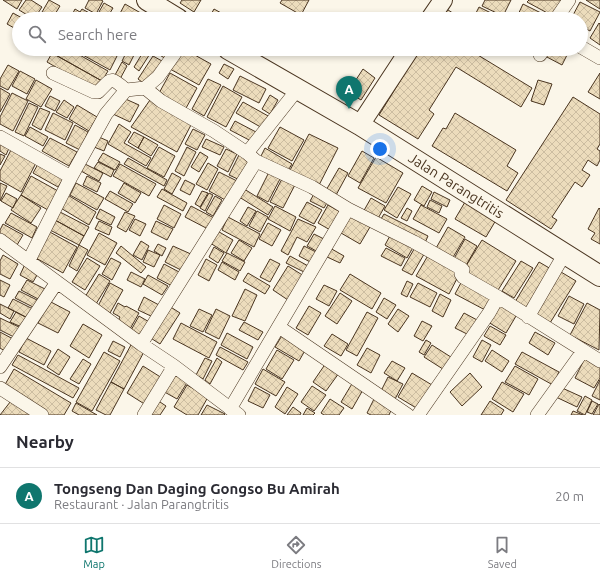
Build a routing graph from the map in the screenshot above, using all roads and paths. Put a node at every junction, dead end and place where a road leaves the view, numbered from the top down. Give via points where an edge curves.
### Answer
1 (147, 0) edge
2 (443, 0) edge
3 (569, 0) edge
4 (167, 12) edge
5 (435, 12) edge
6 (561, 12) edge
7 (588, 51) edge
8 (173, 56) edge
9 (240, 56) edge
10 (405, 56) edge
11 (600, 58) edge
12 (53, 73) dead end
13 (145, 88) junction
14 (126, 90) junction
15 (297, 90) junction
16 (360, 125) junction
17 (0, 137) edge
18 (252, 157) junction
19 (71, 177) junction
20 (348, 209) junction
21 (0, 240) edge
22 (565, 253) junction
23 (29, 260) junction
24 (600, 276) edge
25 (57, 282) junction
26 (498, 297) junction
27 (528, 317) junction
28 (279, 326) junction
29 (141, 344) junction
30 (583, 351) junction
31 (600, 361) edge
32 (174, 366) junction
33 (0, 367) edge
34 (0, 388) edge
35 (235, 412) edge
36 (42, 415) edge
37 (144, 415) edge
38 (408, 415) edge
39 (418, 415) edge
40 (537, 415) edge

1 - 4 main road
2 - 5 street
3 - 6 street
7 - 11 street
8 - 13 street via 158,77
9 - 15 main road, Jalan Parangtritis
10 - 16 street
12 - 14 street via 94,92 98,92 106,82 113,80
13 - 14 street
13 - 18 street via 161,101
14 - 19 street via 106,114
15 - 16 main road, Jalan Parangtritis
15 - 18 street
16 - 22 main road, Jalan Parangtritis
17 - 19 street
18 - 20 street via 312,187
18 - 29 street
19 - 23 street
20 - 26 street via 458,266 463,270 463,277
20 - 28 street
21 - 23 street
22 - 24 main road, Jalan Parangtritis
22 - 27 street
23 - 25 street
25 - 29 street
25 - 33 street
26 - 27 street
26 - 39 street
27 - 30 street
28 - 35 street
28 - 38 street
29 - 32 street
30 - 31 street
30 - 40 street
32 - 35 street
32 - 37 street
34 - 36 street

